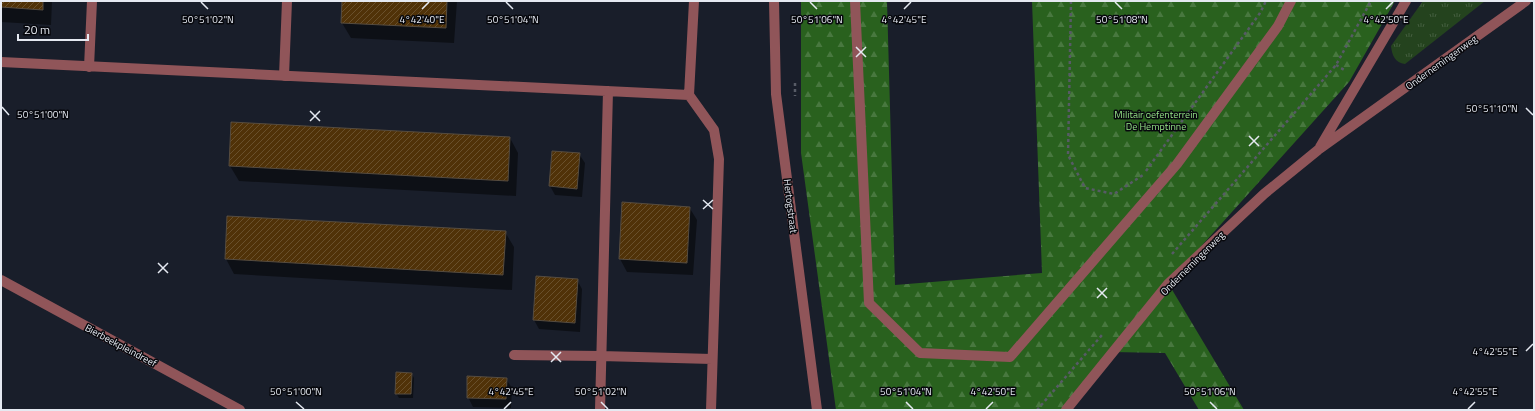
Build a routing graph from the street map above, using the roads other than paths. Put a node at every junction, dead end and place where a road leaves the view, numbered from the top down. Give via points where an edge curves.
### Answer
1 (92, 1) edge
2 (287, 1) edge
3 (694, 1) edge
4 (774, 1) edge
5 (855, 1) edge
6 (1291, 1) edge
7 (1406, 1) edge
8 (1526, 1) edge
9 (1, 62) edge
10 (89, 67) junction
11 (284, 76) junction
12 (608, 91) junction
13 (690, 95) junction
14 (1318, 150) junction
15 (1, 280) edge
16 (514, 355) dead end
17 (601, 356) junction
18 (712, 359) junction
19 (1070, 408) edge
20 (240, 410) edge
21 (600, 410) edge
22 (711, 410) edge
23 (817, 410) edge

1 - 10 street
2 - 11 street
3 - 13 street
4 - 23 street, Hertogstraat via 776,94
5 - 6 street via 869,303 920,353 1010,357 1177,164 1278,26
7 - 14 street, Ondernemingenweg
8 - 14 street, Ondernemingenweg
9 - 10 street
10 - 11 street
11 - 12 street
12 - 13 street
12 - 17 street
13 - 18 street via 714,130 719,158
14 - 19 street, Ondernemingenweg via 1264,194 1168,284
15 - 20 street, Bierbeekpleindreef
16 - 17 street
17 - 18 street
17 - 21 street
18 - 22 street

